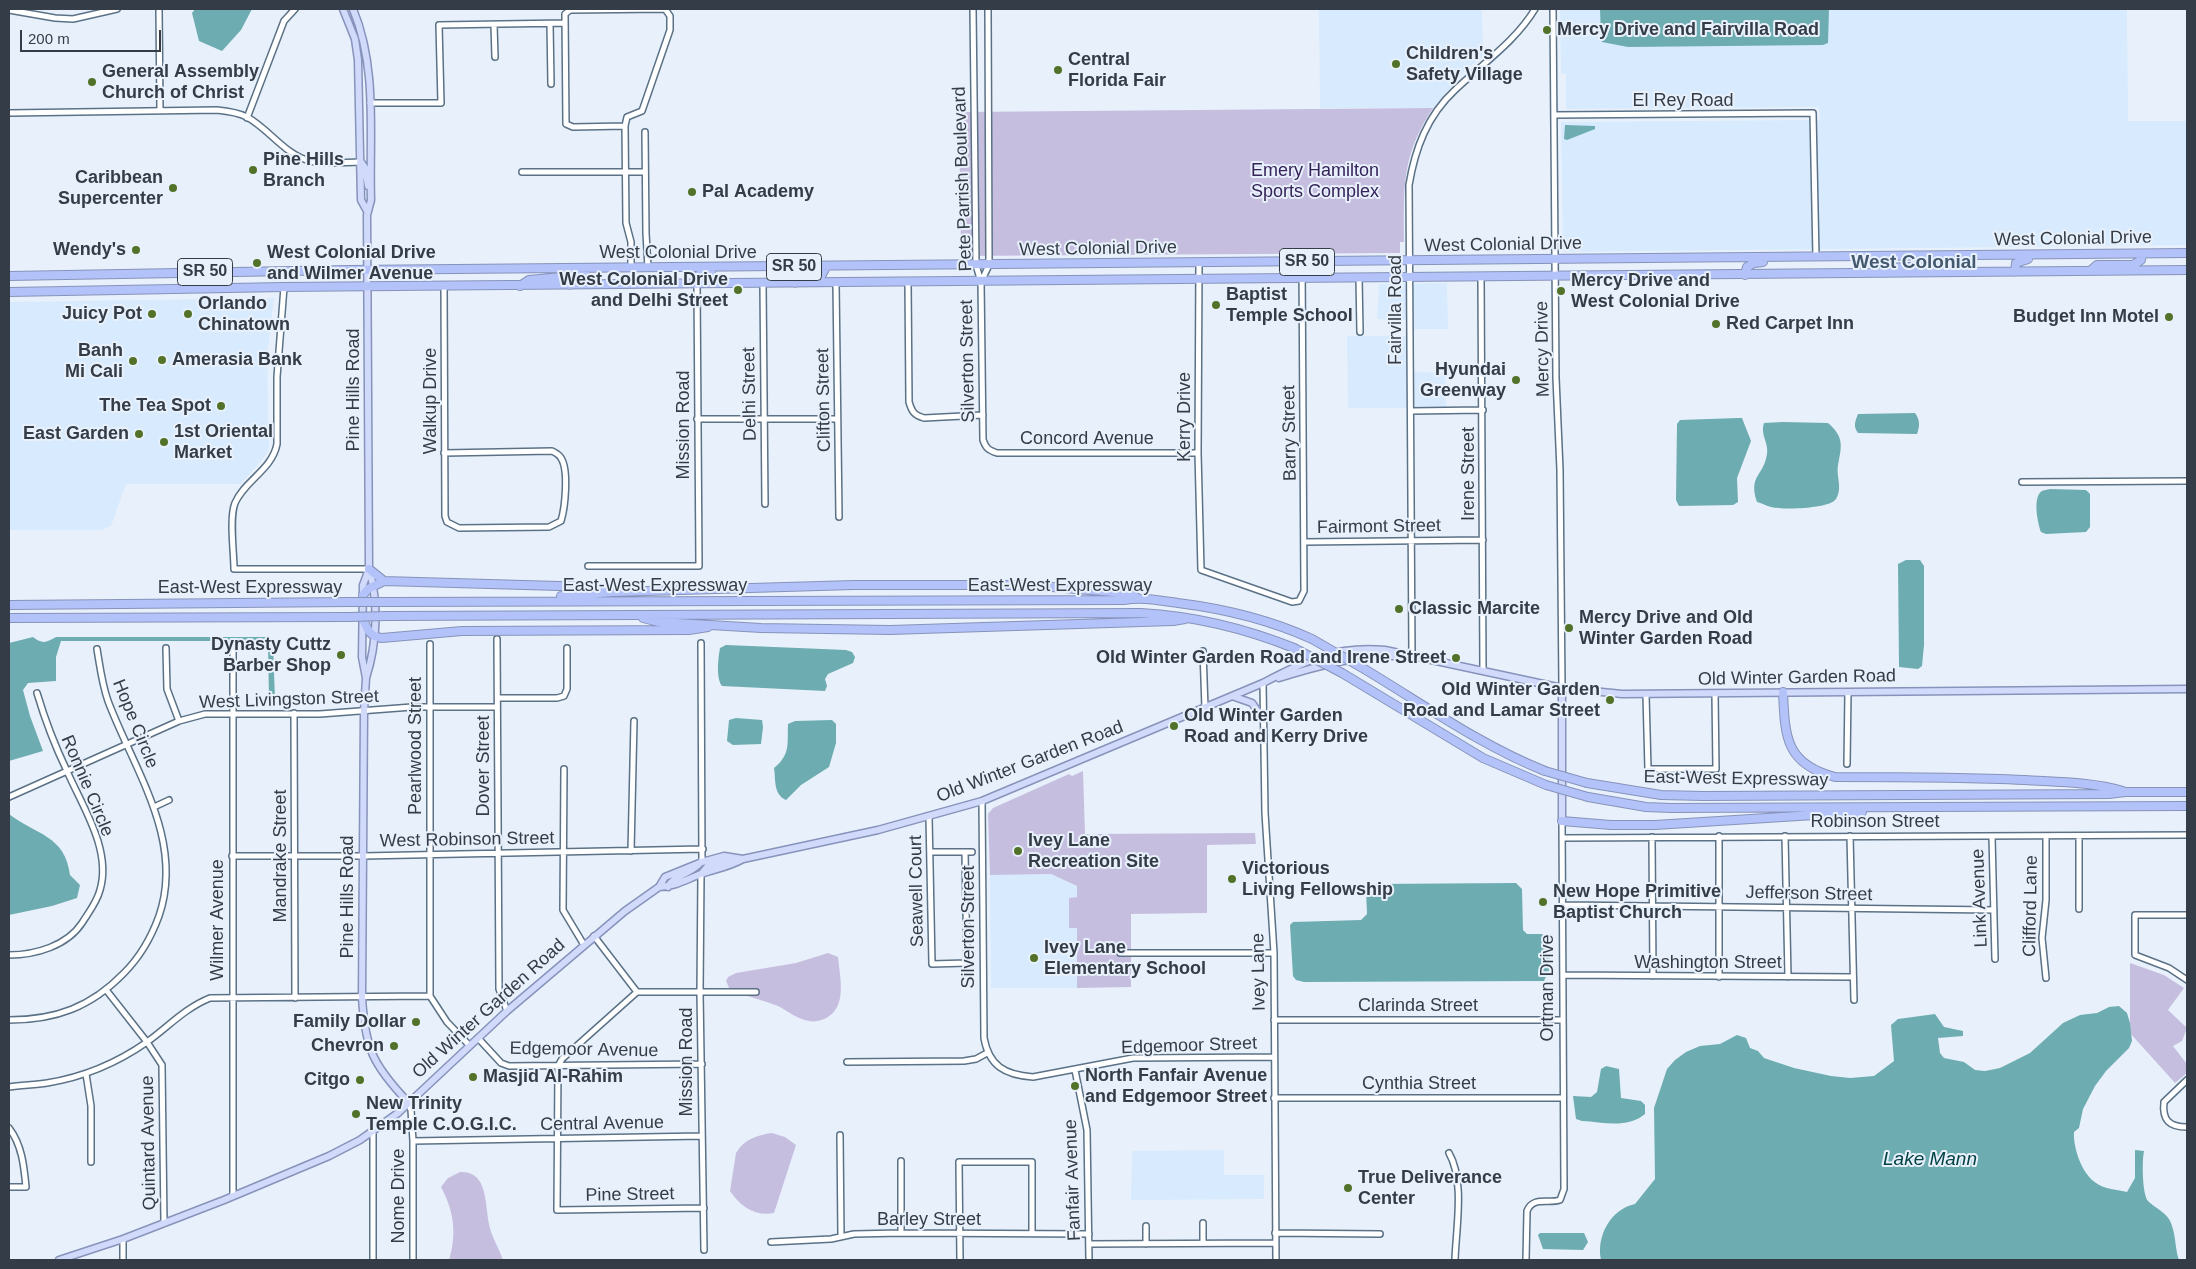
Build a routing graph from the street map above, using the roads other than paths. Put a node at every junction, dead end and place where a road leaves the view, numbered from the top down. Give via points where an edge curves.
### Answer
1 (117, 9) edge
2 (159, 9) edge
3 (295, 9) edge
4 (344, 9) edge
5 (353, 9) edge
6 (664, 9) edge
7 (972, 9) edge
8 (988, 9) edge
9 (1535, 9) edge
10 (1553, 9) edge
11 (9, 10) edge
12 (566, 23) junction
13 (550, 24) junction
14 (494, 25) junction
15 (495, 57) dead end
16 (551, 84) dead end
17 (370, 103) junction
18 (160, 110) junction
19 (9, 113) edge
20 (1554, 115) junction
21 (247, 118) junction
22 (625, 126) junction
23 (645, 132) dead end
24 (360, 162) junction
25 (522, 172) dead end
26 (626, 172) junction
27 (645, 172) junction
28 (371, 191) junction
29 (367, 211) junction
30 (2187, 253) edge
31 (2067, 254) junction
32 (2142, 254) junction
33 (1938, 256) junction
34 (1802, 257) junction
35 (1816, 257) junction
36 (1556, 260) junction
37 (1410, 261) junction
38 (1302, 262) junction
39 (1199, 263) junction
40 (1090, 264) junction
41 (976, 265) junction
42 (989, 265) junction
43 (875, 266) junction
44 (738, 267) junction
45 (826, 267) junction
46 (609, 268) junction
47 (631, 268) junction
48 (648, 268) junction
49 (565, 269) junction
50 (368, 270) junction
51 (2187, 270) edge
52 (2090, 271) junction
53 (219, 272) junction
54 (2015, 272) junction
55 (1884, 273) junction
56 (96, 274) junction
57 (1746, 275) junction
58 (1556, 276) junction
59 (9, 277) edge
60 (1481, 277) junction
61 (1359, 278) junction
62 (1410, 278) junction
63 (1302, 279) junction
64 (1199, 280) junction
65 (1090, 281) junction
66 (908, 282) junction
67 (981, 282) junction
68 (795, 283) junction
69 (836, 283) junction
70 (697, 284) junction
71 (763, 284) junction
72 (570, 285) junction
73 (444, 286) junction
74 (520, 286) junction
75 (284, 287) junction
76 (369, 287) junction
77 (182, 289) junction
78 (96, 290) junction
79 (9, 292) edge
80 (1360, 332) dead end
81 (1482, 410) junction
82 (1411, 411) junction
83 (983, 415) junction
84 (697, 419) junction
85 (764, 419) junction
86 (837, 419) junction
87 (983, 440) joint
88 (444, 453) junction
89 (1198, 453) junction
90 (2187, 481) edge
91 (2022, 482) dead end
92 (765, 504) dead end
93 (839, 517) dead end
94 (1483, 540) junction
95 (1412, 541) junction
96 (1304, 542) junction
97 (588, 566) dead end
98 (369, 569) junction
99 (384, 581) junction
100 (374, 586) junction
101 (613, 592) junction
102 (363, 595) junction
103 (1138, 598) junction
104 (538, 601) junction
105 (1299, 601) joint
106 (9, 605) edge
107 (639, 617) junction
108 (9, 618) edge
109 (1190, 618) junction
110 (363, 619) junction
111 (720, 626) junction
112 (374, 637) junction
113 (498, 639) dead end
114 (701, 643) dead end
115 (233, 644) dead end
116 (430, 644) dead end
117 (166, 648) dead end
118 (566, 648) dead end
119 (97, 649) dead end
120 (1203, 651) dead end
121 (1412, 656) junction
122 (1483, 671) junction
123 (366, 678) junction
124 (1263, 683) junction
125 (1562, 688) junction
126 (2187, 688) edge
127 (1782, 692) junction
128 (1848, 692) junction
129 (36, 694) dead end
130 (1715, 694) junction
131 (1646, 695) junction
132 (1232, 696) junction
133 (498, 698) junction
134 (498, 706) junction
135 (430, 707) junction
136 (1205, 708) junction
137 (364, 711) junction
138 (232, 713) junction
139 (294, 713) junction
140 (1263, 719) junction
141 (179, 721) junction
142 (634, 721) dead end
143 (127, 746) junction
144 (1847, 764) dead end
145 (564, 769) dead end
146 (67, 772) junction
147 (2125, 792) junction
148 (2187, 792) edge
149 (9, 797) edge
150 (169, 800) dead end
151 (982, 801) junction
152 (2000, 806) junction
153 (2187, 806) edge
154 (154, 807) junction
155 (929, 817) junction
156 (1562, 821) junction
157 (2187, 835) edge
158 (1652, 836) junction
159 (1719, 836) junction
160 (1785, 836) junction
161 (1850, 836) junction
162 (1992, 836) junction
163 (2046, 836) junction
164 (2079, 836) junction
165 (1563, 838) junction
166 (703, 849) junction
167 (631, 851) junction
168 (563, 852) junction
169 (930, 852) junction
170 (965, 852) junction
171 (972, 852) dead end
172 (497, 853) junction
173 (430, 854) junction
174 (295, 855) junction
175 (232, 856) junction
176 (363, 856) junction
177 (740, 858) junction
178 (702, 862) junction
179 (701, 874) junction
180 (659, 887) junction
181 (668, 887) junction
182 (1564, 905) junction
183 (1652, 906) junction
184 (1719, 906) junction
185 (1786, 906) junction
186 (1852, 907) junction
187 (2080, 908) dead end
188 (1994, 910) junction
189 (2187, 915) edge
190 (594, 936) junction
191 (584, 944) junction
192 (1120, 953) dead end
193 (1274, 953) junction
194 (9, 955) edge
195 (1996, 959) dead end
196 (1563, 975) junction
197 (1653, 976) junction
198 (1719, 977) junction
199 (1788, 977) junction
200 (1853, 978) junction
201 (2046, 978) dead end
202 (2187, 980) edge
203 (107, 991) junction
204 (637, 992) junction
205 (700, 992) junction
206 (756, 992) dead end
207 (430, 996) junction
208 (362, 997) junction
209 (232, 998) junction
210 (294, 998) junction
211 (1854, 1000) dead end
212 (507, 1011) junction
213 (9, 1020) edge
214 (1274, 1020) junction
215 (1562, 1020) junction
216 (478, 1038) junction
217 (147, 1042) junction
218 (469, 1046) junction
219 (987, 1053) junction
220 (1274, 1057) junction
221 (847, 1062) dead end
222 (702, 1064) junction
223 (558, 1066) junction
224 (1075, 1070) junction
225 (86, 1074) junction
226 (2187, 1080) edge
227 (9, 1087) edge
228 (1274, 1098) junction
229 (1563, 1098) junction
230 (408, 1102) junction
231 (2187, 1126) edge
232 (9, 1128) edge
233 (373, 1133) junction
234 (840, 1135) dead end
235 (702, 1136) junction
236 (557, 1138) junction
237 (413, 1141) junction
238 (1449, 1153) dead end
239 (901, 1161) dead end
240 (90, 1162) dead end
241 (9, 1187) edge
242 (233, 1196) junction
243 (704, 1208) junction
244 (1203, 1223) dead end
245 (164, 1224) junction
246 (1146, 1226) dead end
247 (901, 1233) junction
248 (1032, 1233) junction
249 (1275, 1233) junction
250 (960, 1234) junction
251 (1089, 1234) junction
252 (1380, 1234) dead end
253 (841, 1237) junction
254 (123, 1239) junction
255 (771, 1242) dead end
256 (1204, 1243) junction
257 (1275, 1243) junction
258 (1089, 1244) junction
259 (1146, 1244) junction
260 (704, 1250) dead end
261 (58, 1260) edge
262 (123, 1260) edge
263 (374, 1260) edge
264 (413, 1260) edge
265 (960, 1260) edge
266 (1089, 1260) edge
267 (1276, 1260) edge
268 (1455, 1260) edge
269 (1526, 1260) edge

1 - 11 street via 73,19
2 - 18 street
3 - 21 street via 284,21
4 - 24 main road, Pine Hills Road via 355,39 358,60
5 - 17 main road, Pine Hills Road via 365,41
6 - 12 street via 570,10 566,14
6 - 22 street via 670,16 670,30 642,111 626,116
7 - 41 street, Pete Parrish Boulevard
8 - 42 street, Pete Parrish Boulevard
9 - 37 street, Fairvilla Road via 1527,23 1506,44 1453,91 1424,133 1413,163 1410,185
10 - 20 street, Mercy Drive
12 - 13 street
12 - 22 street via 566,124 573,127
13 - 14 street
13 - 16 street
14 - 15 street
14 - 17 street via 439,25 440,104
17 - 28 main road, Pine Hills Road
18 - 19 street
18 - 21 street via 217,110
20 - 35 street, El Rey Road via 1813,113
20 - 36 street, Mercy Drive
21 - 24 street via 297,156 308,160
22 - 26 street
23 - 27 street
24 - 28 main road via 365,168 366,184
24 - 29 main road, Pine Hills Road via 361,200
25 - 26 street
26 - 27 street
26 - 47 street via 626,223 631,242
27 - 48 street
28 - 29 main road, Pine Hills Road
29 - 50 main road, Pine Hills Road
30 - 32 highway, West Colonial Drive / SR 50
31 - 32 highway, West Colonial Drive / SR 50
31 - 33 highway, West Colonial Drive / SR 50
31 - 54 highway via 2061,258 2020,260 2016,263
32 - 52 highway via 2141,260 2133,265 2096,265
33 - 35 highway, West Colonial Drive / SR 50
33 - 55 highway via 1938,263 1932,266 1887,268
34 - 35 highway, West Colonial Drive / SR 50
34 - 36 highway, West Colonial Drive / SR 50
34 - 57 highway via 1795,262 1750,264
36 - 37 highway, West Colonial Drive / SR 50
36 - 58 street, Mercy Drive
37 - 38 highway, West Colonial Drive / SR 50
37 - 62 street, Fairvilla Road
38 - 39 highway, West Colonial Drive / SR 50
38 - 63 street, Barry Street
39 - 40 highway, West Colonial Drive / SR 50
39 - 64 street, Kerry Drive
40 - 42 highway, West Colonial Drive / SR 50
40 - 65 highway
41 - 42 highway, West Colonial Drive / SR 50
41 - 43 highway, West Colonial Drive / SR 50
41 - 67 street, Pete Parrish Boulevard
42 - 67 street, Pete Parrish Boulevard
43 - 45 highway, West Colonial Drive / SR 50
43 - 69 highway via 869,270 841,271
44 - 45 highway, West Colonial Drive / SR 50
44 - 48 highway, West Colonial Drive / SR 50
44 - 70 highway via 732,272 700,274
45 - 68 highway via 821,276 803,278
46 - 47 highway, West Colonial Drive / SR 50
46 - 49 highway, West Colonial Drive / SR 50
46 - 72 highway via 600,273 573,275
47 - 48 highway, West Colonial Drive / SR 50
49 - 50 highway, West Colonial Drive / SR 50
49 - 74 highway via 562,278 529,280
50 - 53 highway, West Colonial Drive / SR 50
50 - 76 main road, Pine Hills Road
51 - 52 highway, West Colonial Drive / SR 50
52 - 54 highway, West Colonial Drive / SR 50
53 - 56 highway, West Colonial Drive / SR 50
53 - 77 highway via 211,281
54 - 55 highway, West Colonial Drive / SR 50
55 - 57 highway, West Colonial Drive / SR 50
56 - 59 highway, West Colonial Drive / SR 50
56 - 78 highway
57 - 58 highway, West Colonial Drive / SR 50
58 - 60 highway, West Colonial Drive / SR 50
58 - 125 street, Mercy Drive
60 - 62 highway, West Colonial Drive / SR 50
60 - 81 street, Irene Street
61 - 62 highway, West Colonial Drive / SR 50
61 - 63 highway, West Colonial Drive / SR 50
61 - 80 street
62 - 82 street, Fairvilla Road
63 - 64 highway, West Colonial Drive / SR 50
63 - 96 street, Barry Street
64 - 65 highway, West Colonial Drive / SR 50
64 - 89 street, Kerry Drive
65 - 67 highway, West Colonial Drive / SR 50
66 - 67 highway, West Colonial Drive / SR 50
66 - 69 highway, West Colonial Drive / SR 50
66 - 83 street via 909,402 912,411 924,418
67 - 83 street, Silverton Street
68 - 69 highway, West Colonial Drive / SR 50
68 - 71 highway, West Colonial Drive / SR 50
69 - 86 street, Clifton Street
70 - 71 highway, West Colonial Drive / SR 50
70 - 72 highway, West Colonial Drive / SR 50
70 - 84 street, Mission Road
71 - 85 street, Delhi Street
72 - 74 highway, West Colonial Drive / SR 50
73 - 74 highway, West Colonial Drive / SR 50
73 - 76 highway, West Colonial Drive / SR 50
73 - 88 street, Walkup Drive
75 - 76 highway, West Colonial Drive / SR 50
75 - 77 highway, West Colonial Drive / SR 50
75 - 98 street via 277,377 277,444 270,462 234,504 234,569
76 - 98 main road, Pine Hills Road
77 - 78 highway, West Colonial Drive / SR 50
78 - 79 highway, West Colonial Drive / SR 50
81 - 82 street
81 - 94 street, Irene Street
82 - 95 street, Fairvilla Road
83 - 87 street, Silverton Street
84 - 85 street
84 - 97 street, Mission Road via 699,566
85 - 86 street
85 - 92 street, Delhi Street
86 - 93 street, Clifton Street
87 - 89 street, Concord Avenue via 988,450 997,453
88 - 88 street, Walkup Drive via 552,451 559,454 565,466 561,521 549,527 459,528 447,522
89 - 105 street, Kerry Drive via 1201,570 1292,602
90 - 91 street
94 - 95 street, Fairmont Street
94 - 122 street, Irene Street
95 - 96 street, Fairmont Street
95 - 121 street, Fairvilla Road
96 - 105 street, Barry Street via 1304,591
98 - 99 highway
98 - 100 main road, Pine Hills Road
98 - 102 main road, Pine Hills Road
99 - 100 highway
99 - 101 highway via 594,588
100 - 102 highway
100 - 112 main road, Pine Hills Road
101 - 103 highway via 854,585 1027,585 1126,593
101 - 104 highway
102 - 110 main road, Pine Hills Road
103 - 104 highway, East-West Expressway
103 - 147 highway, East-West Expressway, bridge via 1220,608 1259,618 1312,640 1520,760 1587,783 1661,795
104 - 106 highway, East-West Expressway, bridge
107 - 108 highway, East-West Expressway, bridge
107 - 109 highway, East-West Expressway via 658,614 1141,613
107 - 111 highway via 659,622
109 - 111 highway via 890,630
109 - 152 highway, East-West Expressway, bridge via 1235,627 1294,648 1342,673 1483,758 1546,785 1588,797 1671,808
110 - 112 highway
110 - 123 main road, Pine Hills Road via 362,657
111 - 112 highway via 689,630 462,631
112 - 123 main road, Pine Hills Road via 373,656
113 - 133 street, Dover Street
114 - 166 street
115 - 138 street, Wilmer Avenue
116 - 135 street, Pearlwood Street
117 - 141 street via 167,689
118 - 133 street via 566,694 557,698
119 - 143 street, Hope Circle via 108,700
120 - 136 street
121 - 122 main road, Old Winter Garden Road
121 - 124 main road, Old Winter Garden Road via 1360,658 1318,666
121 - 124 main road, Old Winter Garden Road via 1362,647 1346,649 1306,660
122 - 125 main road, Old Winter Garden Road
123 - 137 main road, Pine Hills Road
124 - 132 main road, Old Winter Garden Road
124 - 140 street, Ivey Lane
125 - 131 main road, Old Winter Garden Road
125 - 156 main road, Ortman Drive
126 - 128 main road, Old Winter Garden Road
127 - 128 main road, Old Winter Garden Road
127 - 130 main road, Old Winter Garden Road
127 - 147 highway via 1788,742 1798,758 1817,772 1834,777 2046,781 2110,787
128 - 144 street
129 - 146 street, Ronnie Circle
130 - 131 main road, Old Winter Garden Road
130 - 131 street via 1716,769 1648,769
132 - 136 main road, Old Winter Garden Road
132 - 140 main road via 1252,702
133 - 134 street, Dover Street
134 - 135 street, West Livingston Street
134 - 172 street, Dover Street
135 - 137 street, West Livingston Street
135 - 173 street, Pearlwood Street
136 - 151 main road, Old Winter Garden Road
137 - 139 street, West Livingston Street
137 - 176 main road, Pine Hills Road
138 - 139 street, West Livingston Street
138 - 141 street, West Livingston Street via 205,714
138 - 175 street, Wilmer Avenue
139 - 174 street, Mandrake Street
140 - 193 street, Ivey Lane
141 - 143 street, West Livingston Street
142 - 167 street
143 - 146 street, West Livingston Street
143 - 154 street, Hope Circle
145 - 168 street
146 - 149 street, West Livingston Street
146 - 194 street, Ronnie Circle via 98,841 102,864 101,889 77,930 52,947 23,955
147 - 148 highway, East-West Expressway
150 - 154 street
151 - 155 main road, Old Winter Garden Road
151 - 219 street, Silverton Street via 984,1038
152 - 153 highway, East-West Expressway
152 - 156 highway via 1655,825
154 - 203 street, Hope Circle via 165,843 167,880 162,908 142,953
155 - 169 street, Seawell Court
155 - 177 main road, Old Winter Garden Road
156 - 165 street, Ortman Drive
157 - 164 street, Robinson Street
158 - 159 street, Robinson Street
158 - 165 street, Robinson Street
158 - 183 street
159 - 160 street, Robinson Street
159 - 184 street
160 - 161 street, Robinson Street
160 - 185 street
161 - 162 street, Robinson Street
161 - 186 street
162 - 163 street, Robinson Street
162 - 188 street, Link Avenue
163 - 164 street, Robinson Street
163 - 201 street, Clifford Lane via 2046,900 2042,938
164 - 187 street
165 - 182 street, Ortman Drive
166 - 167 street, West Robinson Street
166 - 178 street
167 - 168 street, West Robinson Street
168 - 172 street, West Robinson Street
168 - 191 street via 563,910
169 - 170 street
169 - 170 street, Seawell Court via 932,964 967,963
170 - 171 street
172 - 173 street, West Robinson Street
172 - 212 street, Dover Street via 499,989
173 - 176 street, West Robinson Street
173 - 207 street, Pearlwood Street
174 - 175 street, West Robinson Street
174 - 176 street, West Robinson Street
174 - 210 street, Mandrake Street
175 - 209 street, Wilmer Avenue
176 - 208 main road, Pine Hills Road
177 - 178 main road, Old Winter Garden Road via 724,856
177 - 179 main road, Old Winter Garden Road via 732,865
178 - 180 main road, Old Winter Garden Road via 665,877
178 - 181 main road via 696,869 671,881
179 - 181 main road, Old Winter Garden Road
179 - 205 street, Mission Road
180 - 181 main road, Old Winter Garden Road
180 - 190 main road, Old Winter Garden Road
182 - 183 street, Jefferson Street
182 - 196 street, Ortman Drive
183 - 184 street, Jefferson Street
183 - 197 street
184 - 185 street, Jefferson Street
184 - 198 street
185 - 186 street, Jefferson Street
185 - 199 street
186 - 188 street, Jefferson Street
186 - 200 street
188 - 195 street, Link Avenue
189 - 202 street via 2136,915 2135,955 2169,968
190 - 191 main road, Old Winter Garden Road
190 - 204 street
191 - 212 main road, Old Winter Garden Road
192 - 193 street
193 - 214 street, Ivey Lane
196 - 197 street, Washington Street
196 - 215 street, Ortman Drive
197 - 198 street, Washington Street
198 - 199 street, Washington Street
199 - 200 street, Washington Street
200 - 211 street
203 - 213 street, Hope Circle via 64,1013 39,1019
203 - 217 street, Quintard Avenue
204 - 205 street
204 - 223 street
205 - 206 street
205 - 222 street, Mission Road
207 - 208 street
207 - 218 street via 447,1022
208 - 210 street
208 - 230 main road, Pine Hills Road via 364,1032 376,1065
209 - 210 street
209 - 217 street via 210,998 195,1004
209 - 242 street, Wilmer Avenue
212 - 216 main road, Old Winter Garden Road
214 - 215 street, Clarinda Street
214 - 220 street, Ivey Lane
215 - 229 street, Ortman Drive
216 - 218 main road, Old Winter Garden Road
216 - 223 street, Edgemoor Avenue via 509,1066
217 - 225 street
217 - 245 street, Quintard Avenue via 162,1065
218 - 230 main road, Old Winter Garden Road
219 - 221 street via 964,1061
219 - 224 street, Edgemoor Street via 998,1066 1019,1076
220 - 224 street, Edgemoor Street via 1133,1058
220 - 228 street, Ivey Lane
222 - 223 street, Edgemoor Avenue
222 - 235 street, Mission Road
223 - 236 street
224 - 251 street, Fanfair Avenue via 1087,1130
225 - 227 street
225 - 240 street via 91,1106
226 - 231 street via 2164,1102 2163,1112 2170,1125
228 - 229 street, Cynthia Street
228 - 249 street, Ivey Lane
229 - 269 street, Ortman Drive via 1563,1195 1555,1202 1537,1202 1526,1211
230 - 233 main road, Old Winter Garden Road
230 - 237 street, Nome Drive
232 - 241 street via 24,1163 26,1187
233 - 242 main road, Old Winter Garden Road via 330,1156
233 - 263 street
234 - 253 street
235 - 236 street, Central Avenue
235 - 243 street, Mission Road
236 - 237 street, Central Avenue
236 - 243 street, Pine Street via 557,1210
237 - 264 street, Nome Drive
238 - 268 street via 1458,1181
239 - 247 street
242 - 245 main road, Old Winter Garden Road
243 - 260 street, Mission Road
244 - 256 street
245 - 254 main road, Old Winter Garden Road
246 - 259 street
247 - 250 street, Barley Street
247 - 253 street, Barley Street
248 - 250 street, Barley Street
248 - 250 street via 1032,1162 959,1162
248 - 251 street, Barley Street
249 - 252 street
249 - 257 street, Ivey Lane
250 - 265 street
251 - 258 street, Fanfair Avenue
253 - 255 street, Barley Street
254 - 261 main road, Old Winter Garden Road
254 - 262 street
256 - 257 street
256 - 259 street
257 - 267 street, Ivey Lane
258 - 259 street
258 - 266 street, Fanfair Avenue

